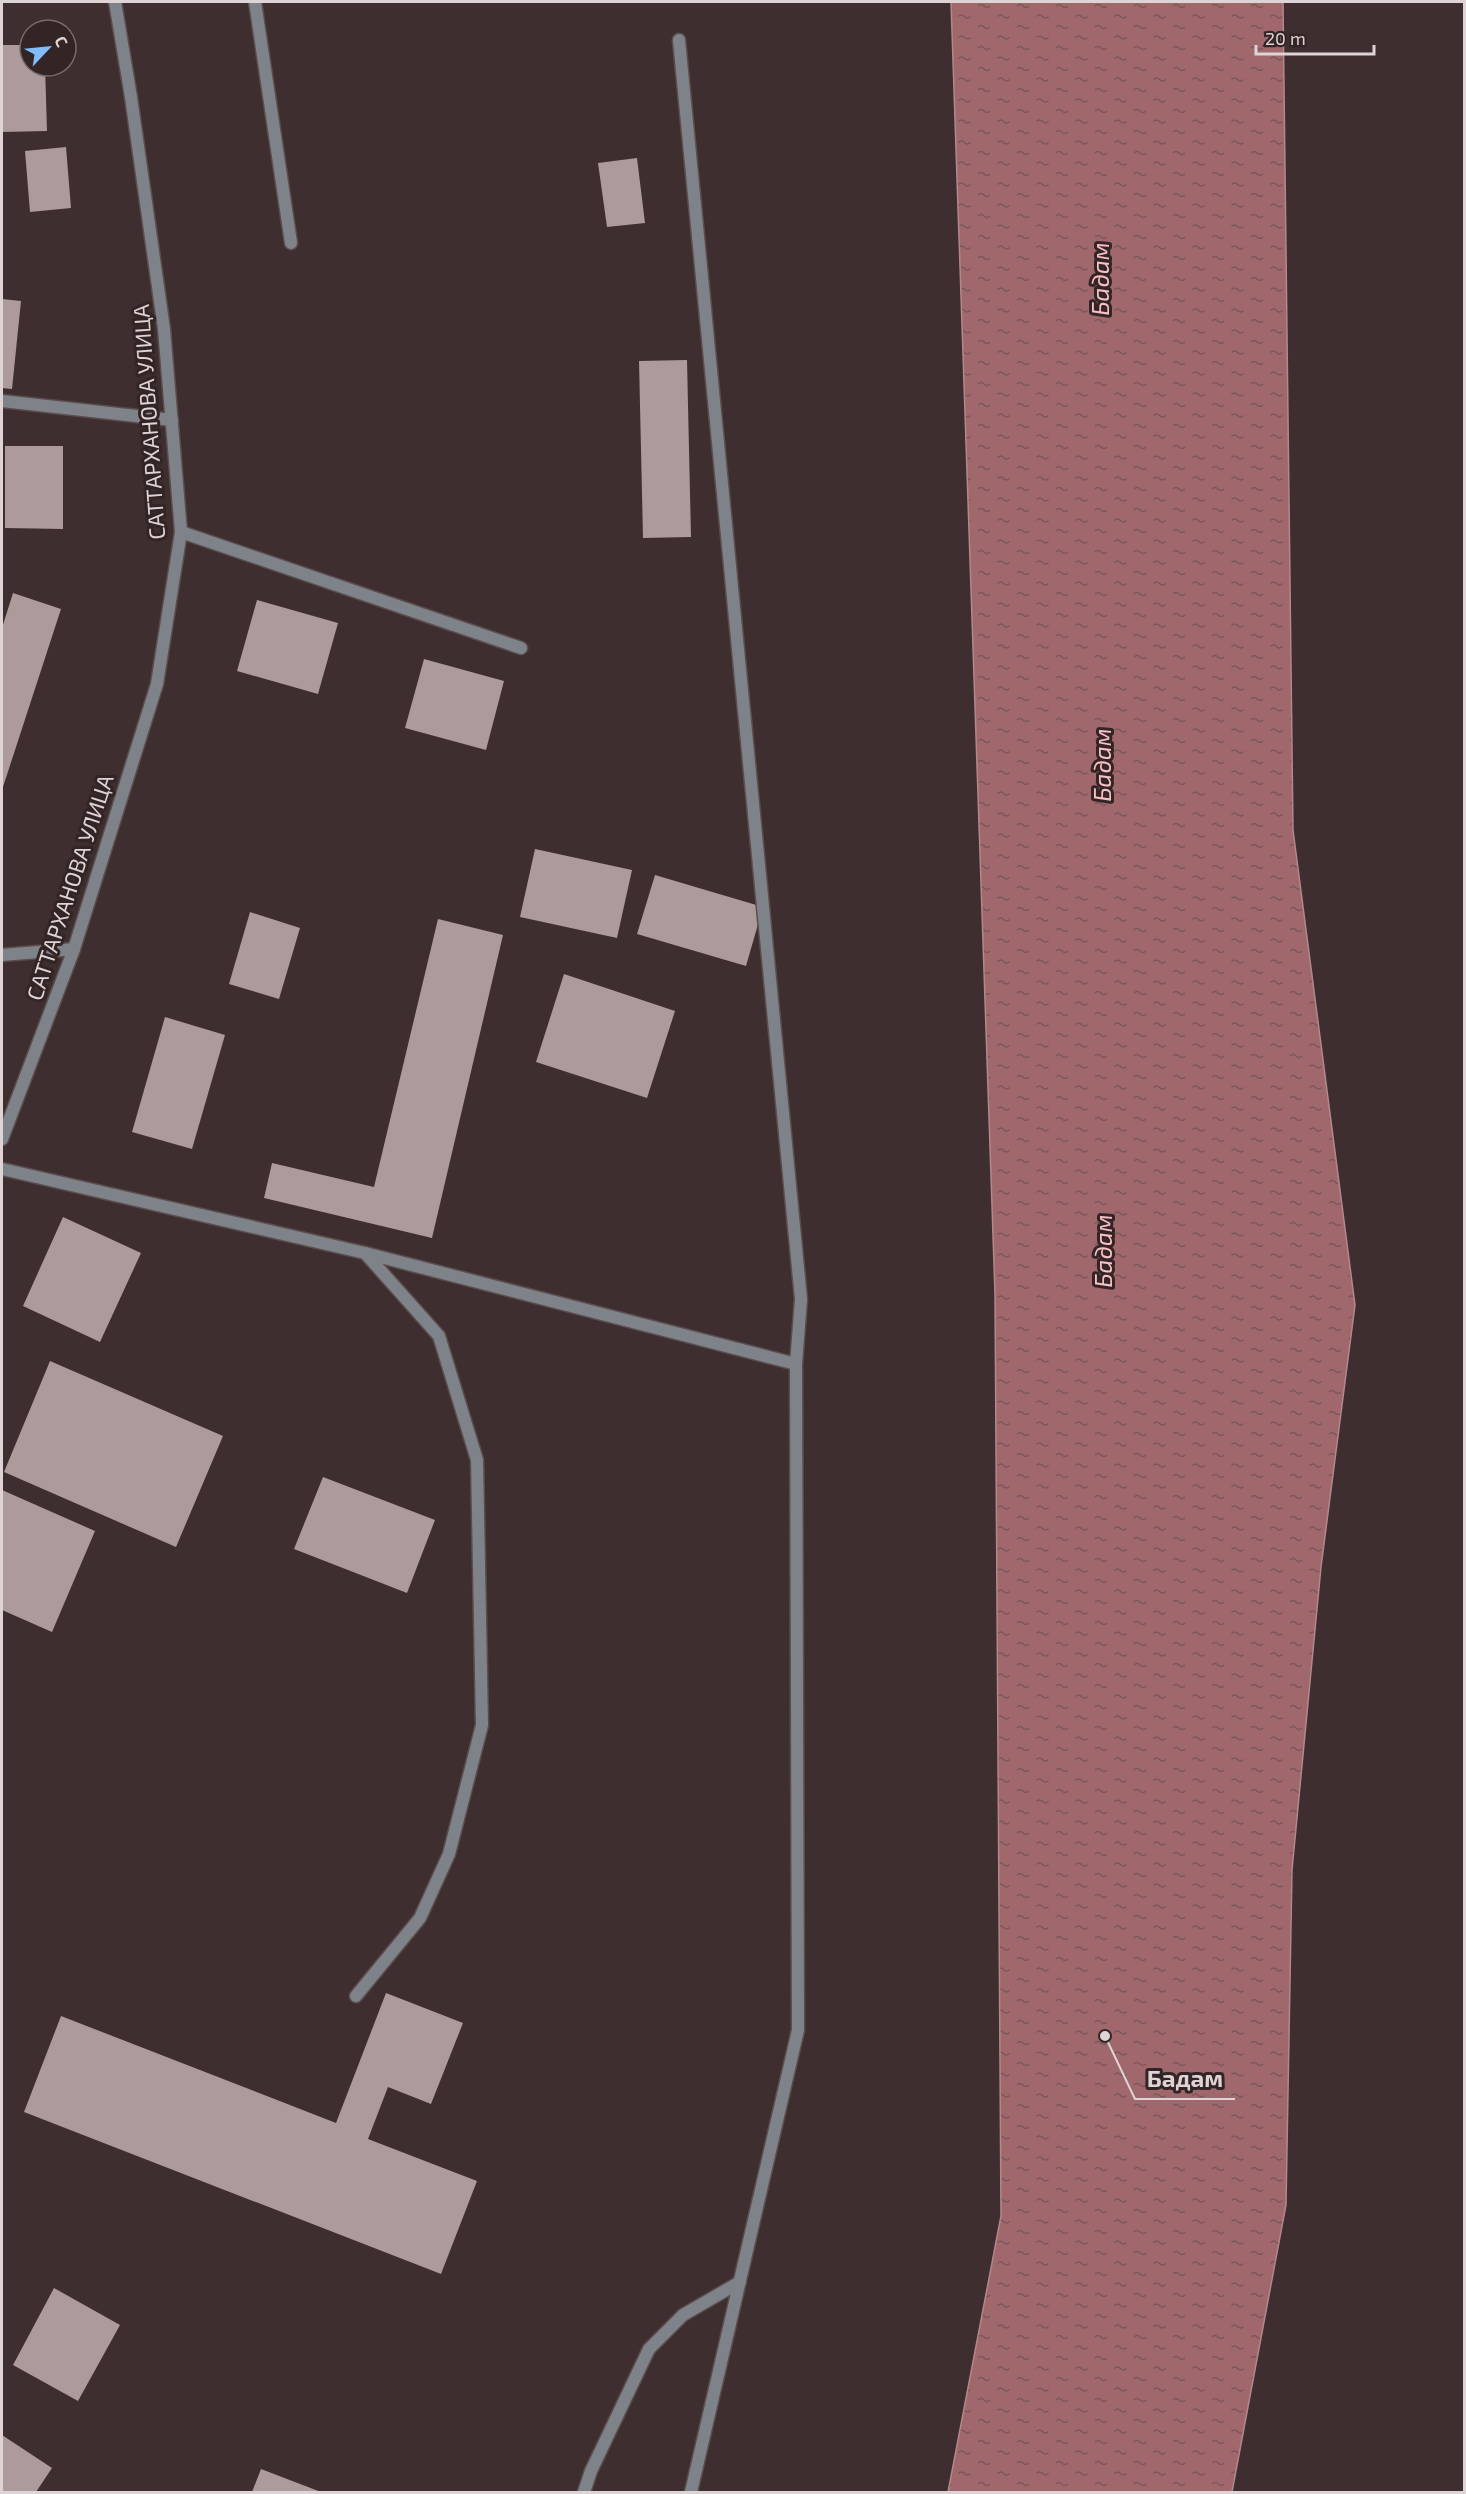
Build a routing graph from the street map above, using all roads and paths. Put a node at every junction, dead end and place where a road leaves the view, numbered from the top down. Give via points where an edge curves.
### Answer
1 (115, 2) edge
2 (255, 2) edge
3 (679, 40) dead end
4 (291, 243) dead end
5 (2, 401) edge
6 (172, 420) junction
7 (181, 532) junction
8 (521, 648) dead end
9 (74, 949) junction
10 (2, 955) edge
11 (2, 1139) edge
12 (2, 1169) edge
13 (365, 1253) junction
14 (796, 1364) junction
15 (356, 1996) dead end
16 (740, 2282) junction
17 (584, 2493) edge
18 (691, 2493) edge

1 - 6 street, САТТАРХАНОВА УЛИЦА via 164,329
2 - 4 street
3 - 14 street via 800,1287
5 - 6 street
6 - 7 street, САТТАРХАНОВА УЛИЦА
7 - 8 street
7 - 9 street, САТТАРХАНОВА УЛИЦА via 157,684
9 - 10 street
9 - 11 street, САТТАРХАНОВА УЛИЦА
12 - 13 street
13 - 14 street
13 - 15 street via 439,1336 477,1460 482,1725 449,1854 430,1897 420,1918
14 - 16 street via 798,2030
16 - 17 street via 682,2315 649,2349
16 - 18 street

